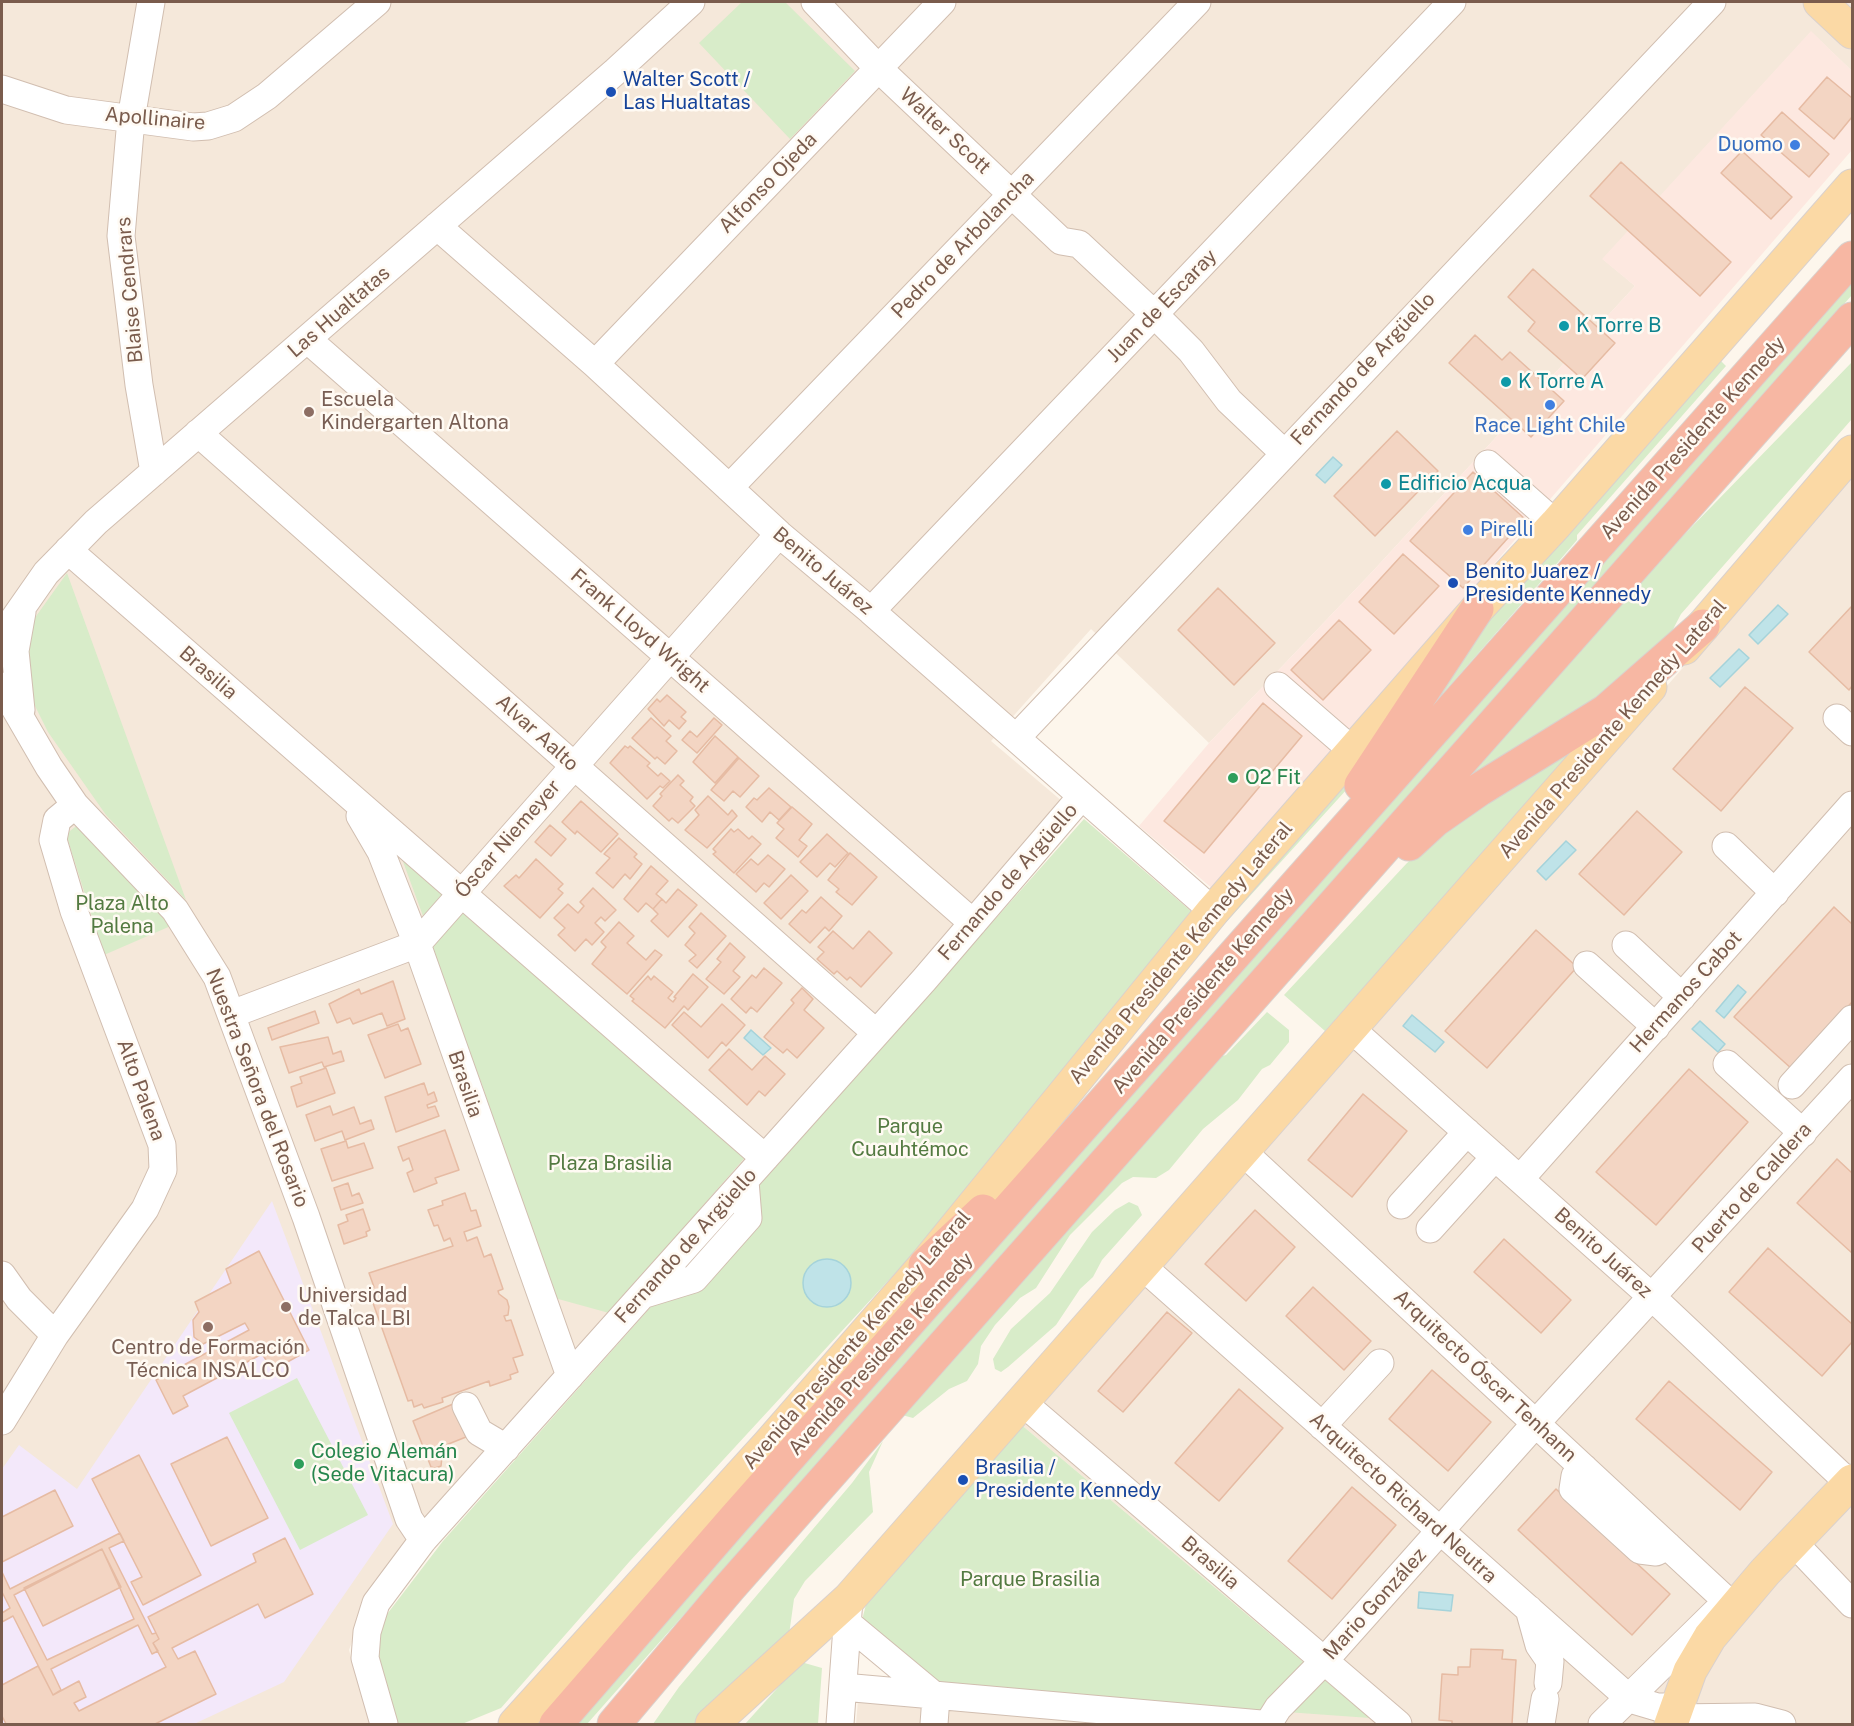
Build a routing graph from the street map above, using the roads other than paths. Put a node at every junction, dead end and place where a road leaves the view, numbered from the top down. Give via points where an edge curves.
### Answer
1 (151, 2) edge
2 (377, 2) edge
3 (691, 2) edge
4 (815, 2) edge
5 (942, 2) edge
6 (1197, 2) edge
7 (1452, 2) edge
8 (1712, 2) edge
9 (1820, 2) edge
10 (1852, 32) edge
11 (878, 68) junction
12 (2, 89) edge
13 (131, 119) junction
14 (1852, 186) edge
15 (1012, 193) junction
16 (437, 226) junction
17 (1852, 258) edge
18 (1154, 314) junction
19 (1852, 319) edge
20 (307, 339) junction
21 (595, 364) junction
22 (198, 433) junction
23 (1852, 452) edge
24 (1284, 453) junction
25 (1488, 464) dead end
26 (154, 472) junction
27 (729, 488) junction
28 (1556, 524) junction
29 (779, 534) junction
30 (68, 550) junction
31 (1477, 609) junction
32 (871, 611) junction
33 (11, 617) edge
34 (1703, 626) junction
35 (670, 656) junction
36 (2, 686) edge
37 (1278, 686) dead end
38 (24, 726) junction
39 (1016, 738) junction
40 (1353, 751) junction
41 (573, 765) junction
42 (349, 796) junction
43 (1081, 797) junction
44 (75, 805) junction
45 (1852, 805) edge
46 (1726, 846) dead end
47 (460, 893) junction
48 (1775, 893) junction
49 (1276, 907) junction
50 (1213, 911) junction
51 (973, 923) junction
52 (417, 944) junction
53 (1626, 945) dead end
54 (1288, 954) junction
55 (1587, 965) dead end
56 (1682, 997) junction
57 (232, 1014) junction
58 (1852, 1019) edge
59 (1656, 1027) junction
60 (1350, 1028) junction
61 (875, 1032) junction
62 (1727, 1064) dead end
63 (1137, 1066) junction
64 (1852, 1078) edge
65 (1792, 1084) dead end
66 (1467, 1132) junction
67 (1803, 1132) junction
68 (1242, 1151) junction
69 (1495, 1157) junction
70 (765, 1158) junction
71 (1520, 1179) junction
72 (1401, 1205) dead end
73 (1430, 1229) dead end
74 (925, 1265) junction
75 (1142, 1266) junction
76 (2, 1275) edge
77 (1652, 1297) junction
78 (55, 1335) junction
79 (1380, 1363) dead end
80 (570, 1376) junction
81 (1022, 1402) junction
82 (466, 1406) dead end
83 (2, 1421) edge
84 (1536, 1423) junction
85 (1322, 1426) junction
86 (506, 1448) junction
87 (1851, 1483) edge
88 (1440, 1530) junction
89 (423, 1540) junction
90 (1795, 1544) junction
91 (1765, 1572) junction
92 (729, 1588) junction
93 (1727, 1601) junction
94 (1852, 1604) edge
95 (1529, 1609) junction
96 (848, 1611) junction
97 (1324, 1661) junction
98 (843, 1687) junction
99 (543, 1692) junction
100 (936, 1697) junction
101 (1630, 1699) junction
102 (1545, 1702) edge
103 (989, 1713) edge
104 (1673, 1717) edge
105 (1153, 1720) edge
106 (1197, 1722) edge
107 (384, 1725) edge
108 (497, 1725) edge
109 (515, 1725) edge
110 (556, 1725) edge
111 (614, 1725) edge
112 (639, 1725) edge
113 (712, 1725) edge
114 (840, 1725) edge
115 (934, 1725) edge
116 (1261, 1725) edge
117 (1268, 1725) edge
118 (1398, 1725) edge
119 (1602, 1725) edge
120 (1782, 1725) edge

1 - 13 street, Blaise Cendrars
2 - 13 street, Apollinaire via 267,96 234,118 193,127
3 - 16 street, Las Hualtatas
4 - 11 street, Walter Scott
5 - 11 street, Alfonso Ojeda
6 - 15 street, Pedro de Arbolancha
7 - 18 street, Juan de Escaray
8 - 24 street, Fernando de Argüello
9 - 10 main road
11 - 15 street, Walter Scott
11 - 21 street, Alfonso Ojeda
12 - 13 street, Apollinaire via 66,110
13 - 26 street, Blaise Cendrars via 121,236
14 - 28 main road, Avenida Presidente Kennedy Lateral
15 - 18 street, Walter Scott via 1061,241 1078,244
15 - 27 street, Pedro de Arbolancha
16 - 20 street, Las Hualtatas
16 - 21 street, Benito Juárez
17 - 49 highway, Avenida Presidente Kennedy
18 - 24 street, Walter Scott via 1191,351 1229,401
18 - 32 street, Juan de Escaray
19 - 54 highway, Avenida Presidente Kennedy
20 - 22 street, Las Hualtatas
20 - 35 street, Frank Lloyd Wright
21 - 27 street, Benito Juárez
22 - 26 street, Las Hualtatas
22 - 41 street, Alvar Aalto
23 - 34 main road, Avenida Presidente Kennedy Lateral
24 - 39 street, Fernando de Argüello
25 - 28 street
26 - 30 street, Las Hualtatas
27 - 29 street, Benito Juárez
28 - 31 main road, Avenida Presidente Kennedy Lateral
29 - 32 street, Benito Juárez
29 - 35 street, Óscar Niemeyer
30 - 33 street, Las Hualtatas
30 - 42 street, Brasilia
31 - 40 main road, Avenida Presidente Kennedy Lateral
31 - 49 highway via 1379,760
32 - 39 street, Benito Juárez
33 - 38 street
34 - 54 highway via 1606,711 1434,821
34 - 60 main road, Avenida Presidente Kennedy Lateral
35 - 41 street, Óscar Niemeyer
35 - 51 street, Frank Lloyd Wright
36 - 38 street, Nuestra Señora del Rosario
37 - 40 street
38 - 44 street, Nuestra Señora del Rosario
39 - 43 street, Benito Juárez
40 - 50 main road, Avenida Presidente Kennedy Lateral
41 - 47 street, Óscar Niemeyer
41 - 61 street, Alvar Aalto
42 - 47 street, Brasilia
42 - 52 street, Brasilia via 381,852
43 - 50 street, Benito Juárez
43 - 51 street, Fernando de Argüello
44 - 57 street, Nuestra Señora del Rosario via 175,910 205,953
44 - 78 street, Alto Palena via 57,820 53,840 164,1159 160,1180 145,1209
45 - 48 street, Hermanos Cabot
46 - 48 street
47 - 52 street, Óscar Niemeyer
47 - 70 street, Brasilia
48 - 56 street, Hermanos Cabot
49 - 63 highway, Avenida Presidente Kennedy
50 - 74 main road, Avenida Presidente Kennedy Lateral
51 - 61 street, Fernando de Argüello
52 - 57 street, Óscar Niemeyer
52 - 80 street, Brasilia
53 - 56 street
54 - 92 highway, Avenida Presidente Kennedy
55 - 59 street
56 - 59 street, Hermanos Cabot
57 - 89 street, Nuestra Señora del Rosario via 409,1519
58 - 65 street
59 - 71 street, Hermanos Cabot
60 - 66 street, Benito Juárez
60 - 68 main road, Avenida Presidente Kennedy Lateral
61 - 70 street, Fernando de Argüello
62 - 67 street
63 - 74 highway
63 - 110 highway, Avenida Presidente Kennedy
64 - 67 street, Puerto de Caldera
66 - 69 street, Benito Juárez
66 - 72 street
67 - 77 street, Puerto de Caldera
68 - 75 main road, Avenida Presidente Kennedy Lateral
68 - 84 street, Arquitecto Óscar Tenhann
69 - 71 street, Benito Juárez
69 - 73 street
70 - 80 street, Fernando de Argüello
71 - 77 street, Benito Juárez
74 - 99 main road, Avenida Presidente Kennedy Lateral via 769,1444
75 - 81 main road, Avenida Presidente Kennedy Lateral
75 - 85 street, Arquitecto Richard Neutra
76 - 78 street via 19,1299
77 - 84 street, Mario González
77 - 87 street, Benito Juárez
78 - 83 street, Alto Palena
79 - 85 street
80 - 86 street, Fernando de Argüello
81 - 96 main road, Avenida Presidente Kennedy Lateral
81 - 97 street, Brasilia
82 - 86 street via 479,1432
84 - 88 street, Mario González
84 - 93 street, Arquitecto Óscar Tenhann
85 - 88 street, Arquitecto Richard Neutra
86 - 89 street, Fernando de Argüello
87 - 90 main road
88 - 95 street, Arquitecto Richard Neutra
88 - 97 street, Mario González
89 - 107 street, Fernando de Argüello via 376,1604 367,1632 365,1658
90 - 91 main road
90 - 94 street
91 - 93 street
91 - 104 main road via 1710,1637 1690,1671
92 - 111 highway, Avenida Presidente Kennedy
92 - 112 highway
93 - 101 street
95 - 101 street, Arquitecto Richard Neutra
95 - 102 street via 1539,1645 1550,1660
96 - 98 street
96 - 100 street
96 - 113 main road, Avenida Presidente Kennedy Lateral
97 - 117 street, Mario González via 1278,1708
97 - 118 street, Brasilia
98 - 100 street
98 - 114 street
99 - 108 main road
99 - 109 main road, Avenida Presidente Kennedy Lateral
100 - 103 street
100 - 115 street
101 - 104 street, Arquitecto Richard Neutra via 1657,1707
101 - 119 street
103 - 105 street
104 - 120 street, Arquitecto Richard Neutra via 1755,1717
105 - 106 street
106 - 116 street

